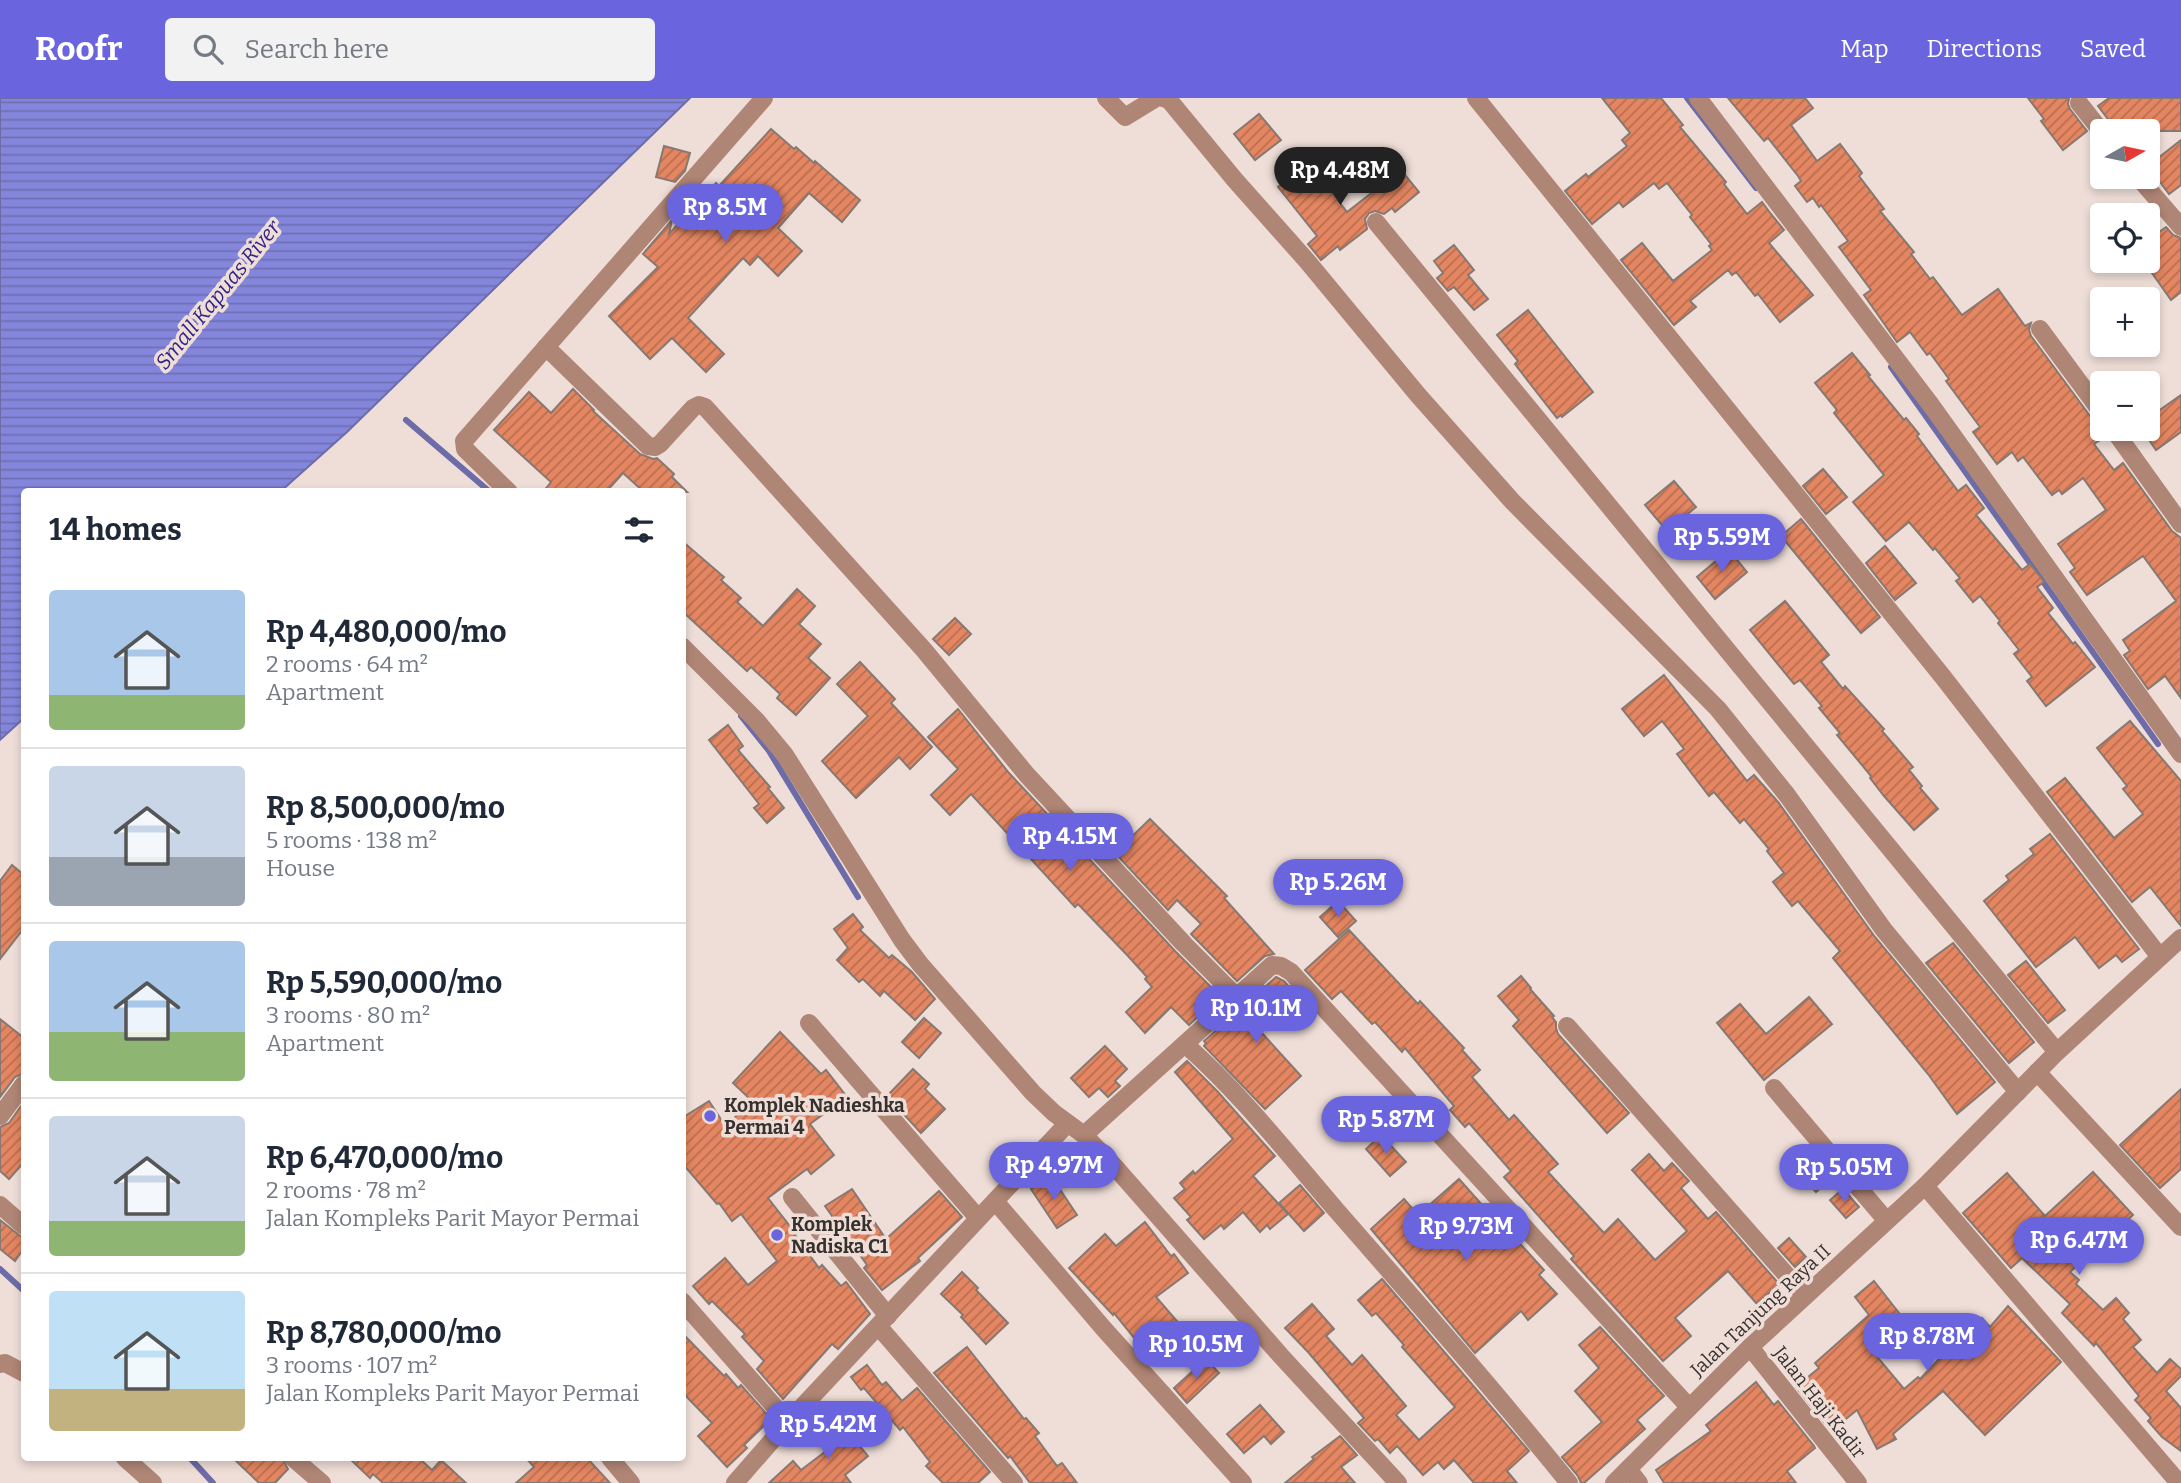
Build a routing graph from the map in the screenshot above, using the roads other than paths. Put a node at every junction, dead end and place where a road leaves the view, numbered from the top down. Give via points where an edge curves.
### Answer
1 (764, 98) edge
2 (1106, 98) edge
3 (1156, 98) edge
4 (1163, 98) edge
5 (1476, 98) edge
6 (1698, 98) edge
7 (2078, 103) dead end
8 (2091, 119) edge
9 (2148, 189) edge
10 (1376, 222) dead end
11 (2181, 227) edge
12 (2040, 329) dead end
13 (546, 347) junction
14 (2090, 397) edge
15 (2122, 441) edge
16 (505, 488) edge
17 (2181, 524) edge
18 (686, 650) edge
19 (2181, 754) edge
20 (2181, 938) edge
21 (2160, 957) junction
22 (1237, 997) junction
23 (809, 1023) dead end
24 (1567, 1026) dead end
25 (1186, 1045) junction
26 (2057, 1052) junction
27 (2037, 1072) junction
28 (21, 1088) edge
29 (1774, 1088) dead end
30 (2018, 1092) junction
31 (0, 1116) edge
32 (1067, 1124) junction
33 (1084, 1135) junction
34 (1925, 1186) junction
35 (792, 1197) dead end
36 (995, 1201) junction
37 (0, 1205) edge
38 (978, 1218) junction
39 (1886, 1220) junction
40 (21, 1223) edge
41 (2181, 1227) edge
42 (1805, 1296) junction
43 (686, 1306) edge
44 (883, 1321) junction
45 (1750, 1347) junction
46 (0, 1364) edge
47 (21, 1371) edge
48 (1689, 1407) junction
49 (788, 1422) junction
50 (128, 1461) edge
51 (296, 1461) edge
52 (613, 1461) edge
53 (1634, 1476) edge
54 (739, 1481) edge
55 (153, 1483) edge
56 (322, 1483) edge
57 (631, 1483) edge
58 (1014, 1483) edge
59 (1243, 1483) edge
60 (1398, 1483) edge
61 (1569, 1483) edge
62 (1614, 1483) edge
63 (1857, 1483) edge
64 (2179, 1483) edge

1 - 13 street
2 - 3 street via 1125,117
4 - 30 street via 1512,501 1718,709 1787,795 1884,930
5 - 21 street via 1943,677
6 - 19 street via 1923,395
7 - 8 street
9 - 11 street
10 - 26 street
12 - 14 street
13 - 16 street via 464,441 465,449
13 - 22 street via 649,446 660,444 692,408 705,407 924,650 1027,775
15 - 17 street
18 - 32 street via 785,755 920,964 1033,1093
20 - 21 street, Jalan Tanjung Raya II
21 - 26 street, Jalan Tanjung Raya II
22 - 25 street
22 - 48 street via 1272,965 1291,972
23 - 38 street
24 - 42 street
25 - 33 street
25 - 61 street via 1272,1133
26 - 27 street, Jalan Tanjung Raya II
27 - 30 street, Jalan Tanjung Raya II
27 - 41 street
28 - 31 street
29 - 39 street
30 - 34 street, Jalan Tanjung Raya II
32 - 33 street
32 - 36 street
33 - 60 street
34 - 39 street, Jalan Tanjung Raya II
34 - 64 street
35 - 44 street
36 - 38 street
36 - 59 street
37 - 40 street
38 - 44 street
39 - 42 street, Jalan Tanjung Raya II
42 - 45 street, Jalan Tanjung Raya II
43 - 49 street
44 - 49 street
44 - 58 street
45 - 48 street, Jalan Tanjung Raya II
45 - 63 street, Jalan Haji Kadir
46 - 47 street
48 - 53 street, Jalan Tanjung Raya II
49 - 54 street
50 - 55 street
51 - 56 street
52 - 57 street
53 - 62 street, Jalan Tanjung Raya II

